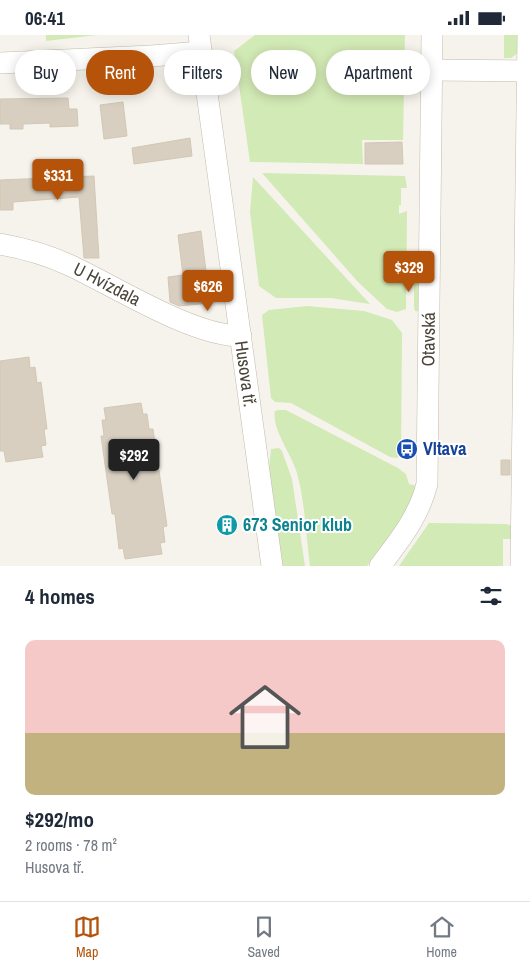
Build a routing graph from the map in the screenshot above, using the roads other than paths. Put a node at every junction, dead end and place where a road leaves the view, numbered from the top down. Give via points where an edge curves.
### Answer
1 (432, 35) edge
2 (528, 35) edge
3 (200, 43) edge
4 (0, 63) edge
5 (431, 70) junction
6 (527, 71) junction
7 (0, 243) edge
8 (241, 336) junction
9 (272, 566) edge
10 (380, 566) edge
11 (521, 566) edge

1 - 5 street, Otavská
2 - 6 street
3 - 4 street via 84,60
3 - 8 street, Husova tř.
5 - 6 street
5 - 10 street, Otavská via 426,484 421,505
6 - 11 street
7 - 8 street, U Hvízdala via 67,264 196,327 228,336
8 - 9 street, Husova tř.

